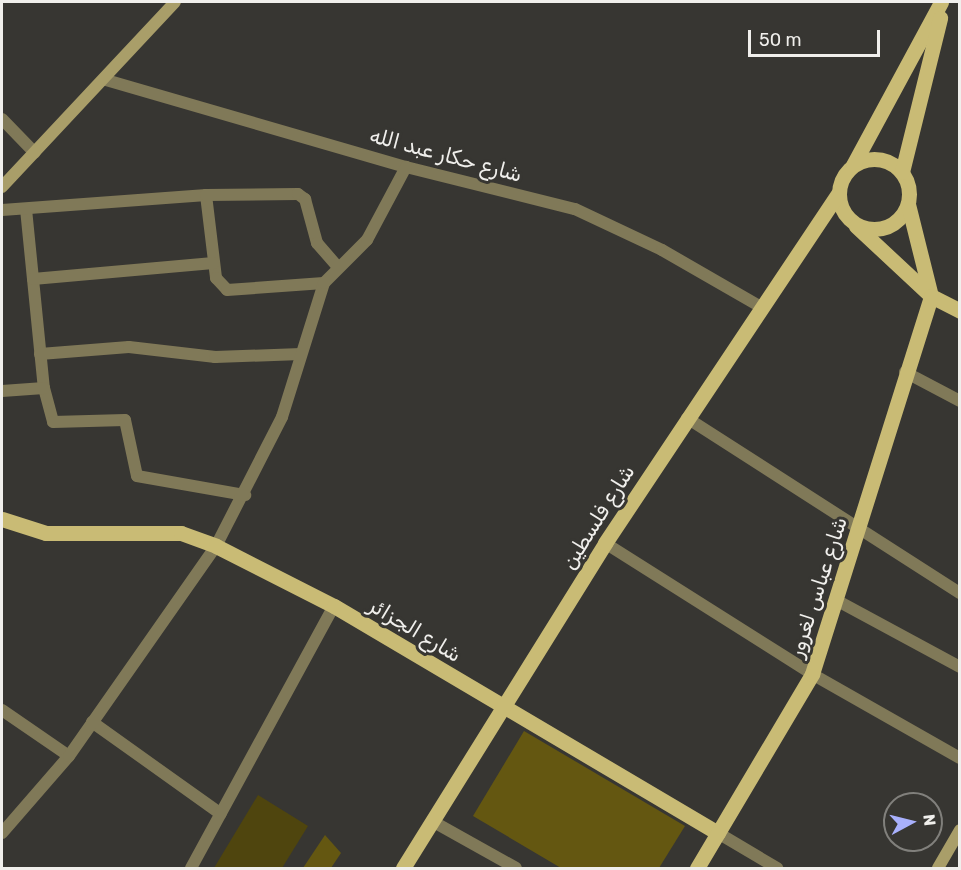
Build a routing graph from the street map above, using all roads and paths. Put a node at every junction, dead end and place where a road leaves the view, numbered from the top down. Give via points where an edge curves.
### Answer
1 (175, 2) edge
2 (943, 2) edge
3 (106, 80) junction
4 (2, 118) edge
5 (35, 153) junction
6 (853, 165) junction
7 (406, 168) junction
8 (902, 172) junction
9 (2, 187) edge
10 (838, 194) junction
11 (206, 195) junction
12 (908, 204) junction
13 (26, 209) junction
14 (2, 210) edge
15 (853, 223) junction
16 (213, 263) junction
17 (337, 266) junction
18 (33, 279) junction
19 (324, 283) junction
20 (931, 296) junction
21 (761, 307) junction
22 (960, 311) edge
23 (40, 354) junction
24 (301, 354) junction
25 (905, 372) junction
26 (44, 388) junction
27 (2, 391) edge
28 (960, 401) edge
29 (687, 418) junction
30 (245, 495) junction
31 (2, 519) edge
32 (859, 526) junction
33 (605, 543) junction
34 (216, 546) junction
35 (960, 592) edge
36 (836, 600) junction
37 (334, 606) junction
38 (960, 667) edge
39 (812, 674) junction
40 (505, 707) junction
41 (2, 710) edge
42 (92, 722) junction
43 (69, 756) junction
44 (960, 758) edge
45 (221, 814) junction
46 (432, 821) junction
47 (960, 830) edge
48 (718, 832) junction
49 (2, 833) edge
50 (191, 868) edge
51 (403, 868) edge
52 (516, 868) edge
53 (697, 868) edge
54 (777, 868) edge
55 (938, 868) edge

1 - 3 main road
2 - 6 main road
2 - 8 main road
3 - 5 main road
3 - 7 street, شارع حكار عبد الله
4 - 5 street
5 - 9 main road
6 - 8 main road via 873,158
6 - 10 main road
7 - 17 street via 367,240
7 - 21 street, شارع حكار عبد الله via 597,217
8 - 12 main road
10 - 15 main road
10 - 21 main road, شارع فلسطين
11 - 13 street
11 - 16 street
11 - 17 street via 303,196 314,237
12 - 15 main road via 885,228
12 - 20 main road
13 - 14 street
13 - 18 street
15 - 20 main road
16 - 18 street
16 - 19 street via 218,281 227,290
17 - 19 street
18 - 23 street
19 - 24 street
20 - 22 main road
20 - 25 main road, شارع عباس لغرور
21 - 29 main road, شارع فلسطين
23 - 24 street via 129,347 215,357
23 - 26 street
24 - 30 street via 282,417
25 - 28 street
25 - 32 main road, شارع عباس لغرور
26 - 27 street
26 - 30 street via 54,424 124,420 137,476
29 - 32 street
29 - 33 main road, شارع فلسطين
30 - 34 street
31 - 34 main road, شارع الجزائر via 46,533 181,533
32 - 35 street
32 - 36 main road, شارع عباس لغرور
33 - 39 street
33 - 40 main road, شارع فلسطين
34 - 37 main road, شارع الجزائر
34 - 42 street
36 - 38 street
36 - 39 main road, شارع عباس لغرور
37 - 40 main road, شارع الجزائر
37 - 45 street
39 - 44 street
39 - 48 main road, شارع عباس لغرور
40 - 46 main road, شارع فلسطين
40 - 48 main road, شارع الجزائر
41 - 43 street
42 - 43 street
42 - 45 street
43 - 49 street
45 - 50 street
46 - 51 main road, شارع فلسطين
46 - 52 street
47 - 55 main road
48 - 53 main road, شارع عباس لغرور
48 - 54 street, شارع الجزائر

